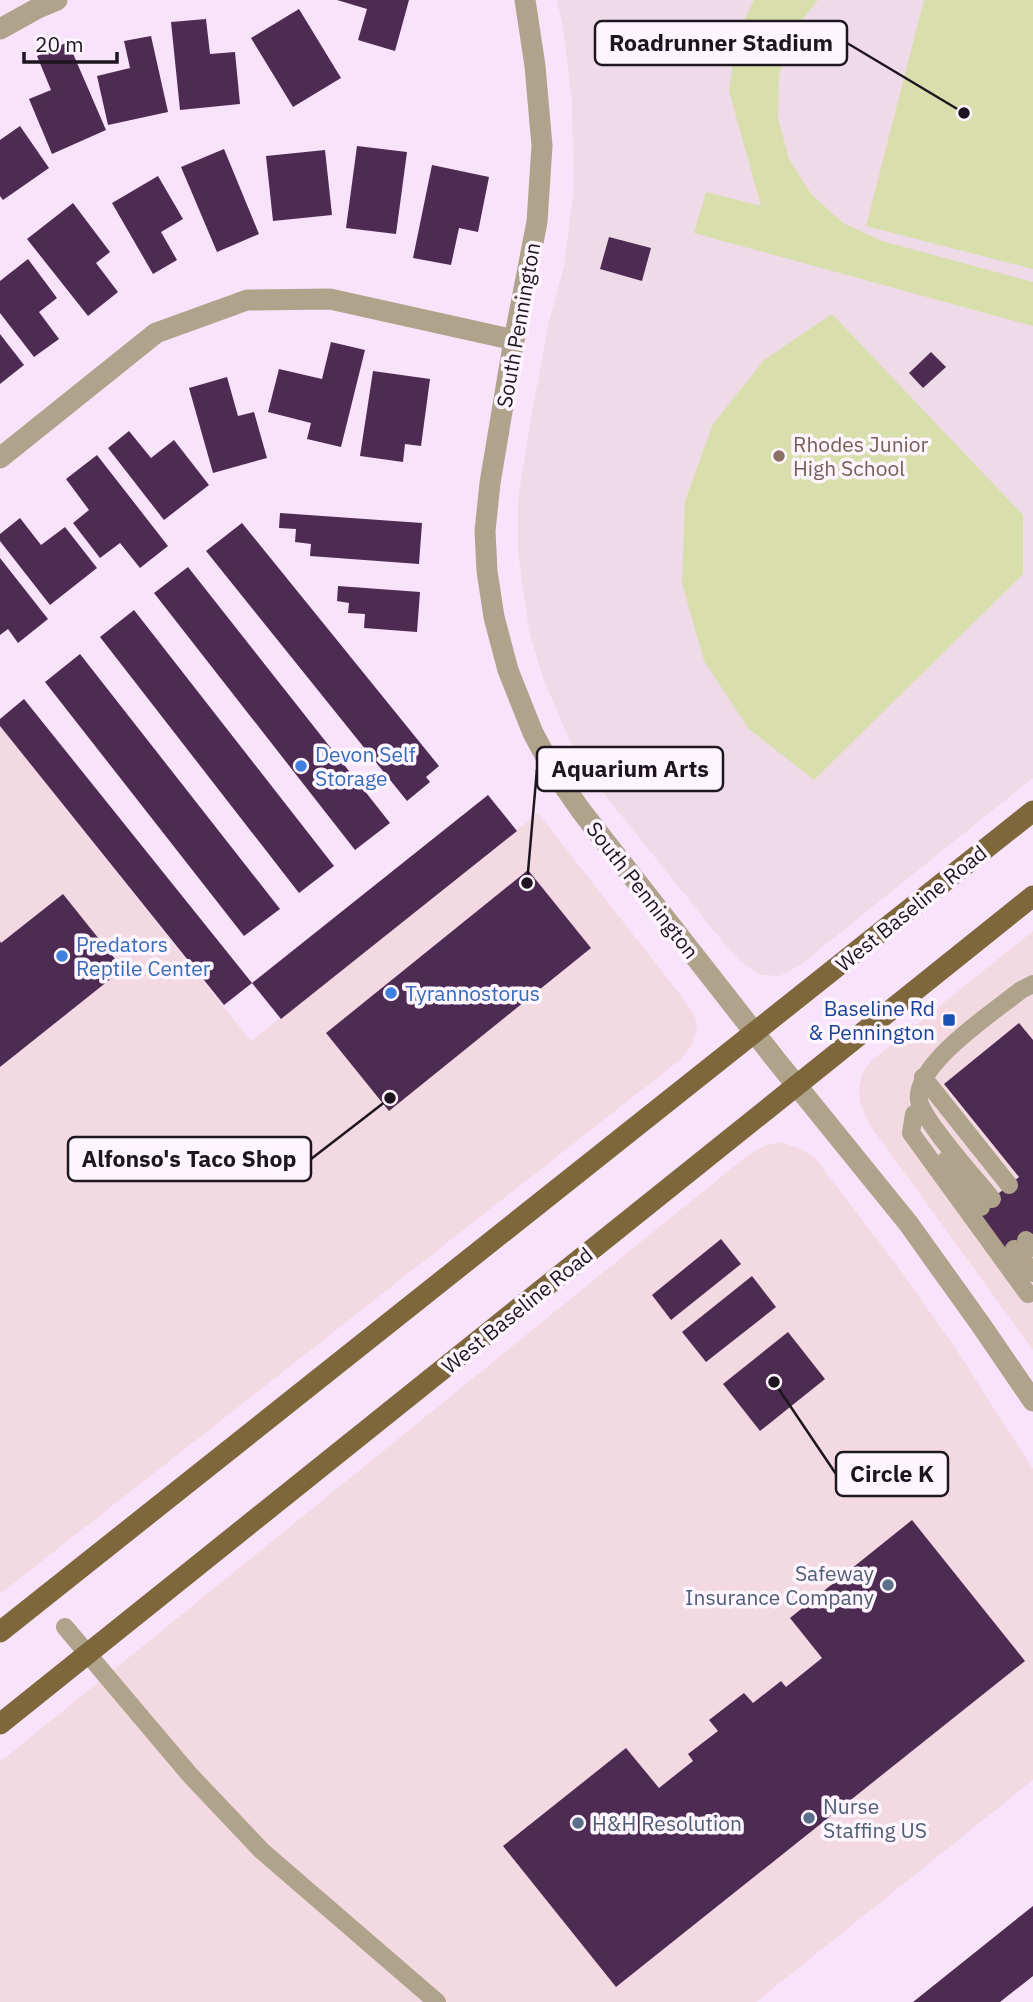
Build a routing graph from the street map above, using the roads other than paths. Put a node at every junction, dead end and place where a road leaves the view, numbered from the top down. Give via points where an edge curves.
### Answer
1 (57, 0) edge
2 (525, 0) edge
3 (0, 29) edge
4 (514, 340) junction
5 (0, 458) edge
6 (1033, 811) edge
7 (1033, 896) edge
8 (1033, 985) edge
9 (755, 1033) junction
10 (923, 1077) junction
11 (797, 1085) junction
12 (916, 1106) junction
13 (1009, 1185) dead end
14 (987, 1203) dead end
15 (1024, 1246) edge
16 (1033, 1273) edge
17 (1028, 1294) dead end
18 (1033, 1401) edge
19 (65, 1627) dead end
20 (0, 1632) edge
21 (87, 1654) junction
22 (0, 1724) edge
23 (437, 2002) edge

1 - 3 street
2 - 4 street, South Pennington via 542,146 537,222
4 - 5 street via 330,299 247,300 156,333
4 - 9 street, South Pennington via 485,531 494,617 508,670 554,772
6 - 9 main road, West Baseline Road
7 - 11 main road, West Baseline Road
8 - 10 lane via 941,1054
9 - 11 street, South Pennington
9 - 20 main road, West Baseline Road
10 - 12 lane
10 - 13 lane
11 - 18 street, South Pennington via 908,1223
11 - 21 main road, West Baseline Road
12 - 14 lane
12 - 17 lane via 911,1133
15 - 16 lane
19 - 21 lane
21 - 22 main road, West Baseline Road
21 - 23 lane via 262,1851

